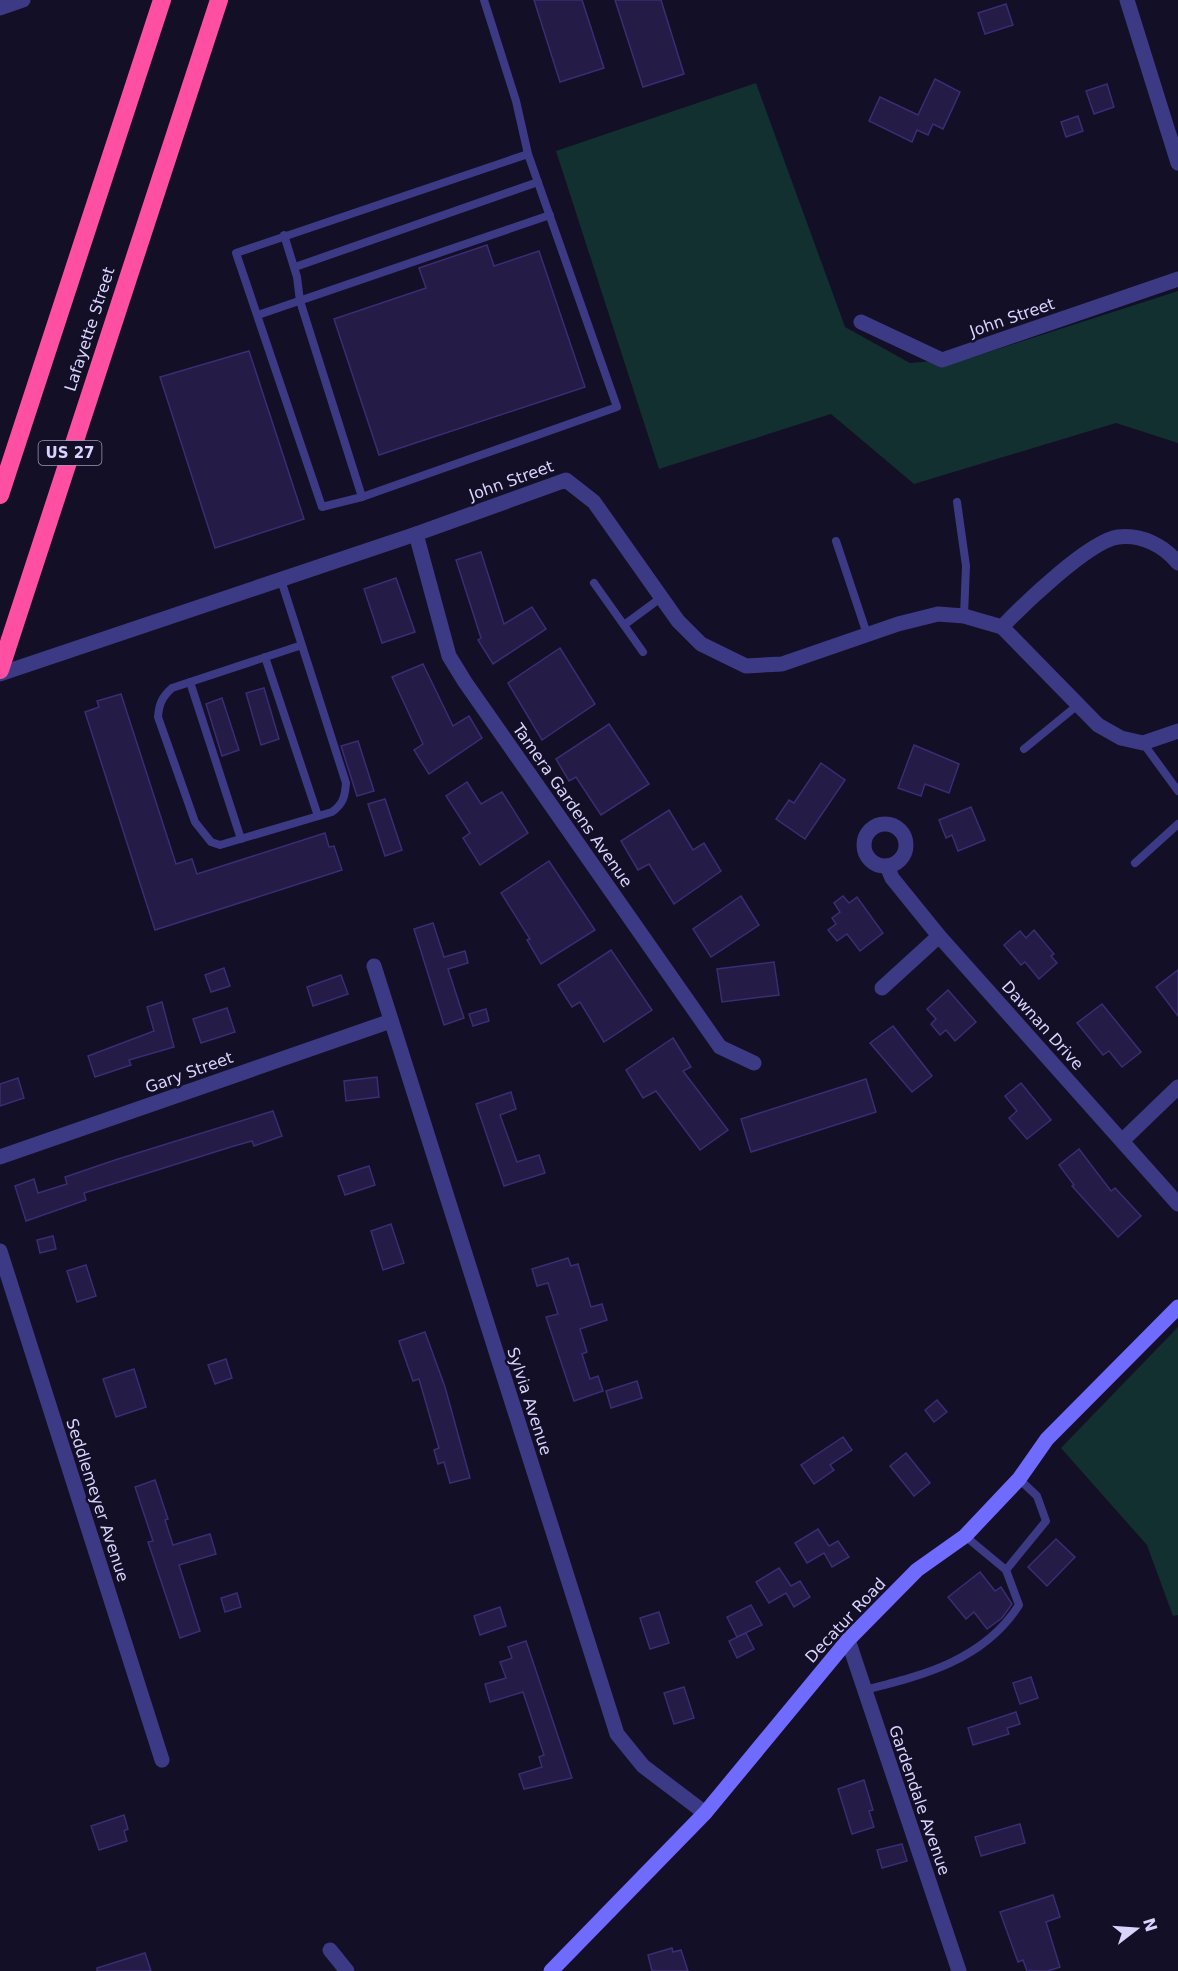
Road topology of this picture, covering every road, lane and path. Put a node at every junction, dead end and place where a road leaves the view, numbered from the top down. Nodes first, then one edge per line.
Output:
1 (23, 0) edge
2 (162, 0) edge
3 (219, 0) edge
4 (483, 0) edge
5 (1127, 0) edge
6 (3, 5) edge
7 (528, 154) junction
8 (1178, 162) edge
9 (538, 182) junction
10 (550, 215) junction
11 (284, 235) junction
12 (295, 267) junction
13 (1178, 279) edge
14 (300, 301) junction
15 (258, 315) junction
16 (861, 322) dead end
17 (0, 495) edge
18 (362, 498) junction
19 (957, 502) dead end
20 (416, 534) junction
21 (836, 541) dead end
22 (1178, 563) edge
23 (281, 580) junction
24 (594, 583) dead end
25 (662, 597) junction
26 (964, 616) junction
27 (624, 625) junction
28 (1002, 627) junction
29 (867, 634) junction
30 (302, 645) junction
31 (643, 651) dead end
32 (265, 657) junction
33 (0, 672) edge
34 (190, 682) junction
35 (1079, 704) junction
36 (1178, 730) edge
37 (1143, 743) junction
38 (1024, 749) dead end
39 (1178, 791) edge
40 (318, 816) junction
41 (1178, 824) edge
42 (241, 839) junction
43 (1135, 863) dead end
44 (887, 866) dead end
45 (939, 936) junction
46 (374, 966) dead end
47 (882, 988) dead end
48 (391, 1021) junction
49 (754, 1063) dead end
50 (1178, 1087) edge
51 (1123, 1140) junction
52 (0, 1157) edge
53 (1178, 1204) edge
54 (0, 1251) edge
55 (1178, 1307) edge
56 (1019, 1479) junction
57 (965, 1536) junction
58 (1006, 1570) junction
59 (848, 1640) junction
60 (865, 1690) junction
61 (162, 1760) dead end
62 (705, 1813) junction
63 (330, 1950) dead end
64 (347, 1971) edge
65 (551, 1971) edge
66 (959, 1971) edge

1 - 6 street
2 - 17 highway, Lafayette Street / US 27
3 - 33 highway, Lafayette Street / US 27
4 - 7 lane
5 - 8 street
7 - 9 lane
7 - 11 lane
9 - 10 lane
9 - 12 lane
10 - 14 lane
10 - 18 lane
11 - 12 lane
11 - 15 lane
12 - 14 lane
13 - 16 street, John Street
14 - 15 lane
14 - 18 lane
15 - 18 lane
19 - 26 lane
20 - 23 street, John Street
20 - 25 street, John Street
20 - 49 street, Tamera Gardens Avenue
21 - 29 lane
22 - 28 street
23 - 30 lane
23 - 33 street, John Street
24 - 27 lane
25 - 27 lane
25 - 29 street, John Street
26 - 28 street, John Street
26 - 29 street, John Street
27 - 31 lane
28 - 35 street, John Street
30 - 32 lane
30 - 40 lane
32 - 34 lane
32 - 40 lane
34 - 42 lane
34 - 42 lane
35 - 37 street, John Street
35 - 38 lane
36 - 37 street
37 - 39 lane
40 - 42 lane
41 - 43 lane
44 - 45 street, Dawnan Drive
45 - 47 street
45 - 51 street, Dawnan Drive
46 - 48 street, Sylvia Avenue
48 - 52 street, Gary Street
48 - 62 street, Sylvia Avenue
50 - 51 street
51 - 53 street, Dawnan Drive
54 - 61 street, Seddlemeyer Avenue
55 - 56 street, Decatur Road
56 - 57 street, Decatur Road
56 - 58 lane
57 - 58 lane
57 - 59 street, Decatur Road
58 - 60 lane
59 - 60 street, Gardendale Avenue
59 - 62 street, Decatur Road
60 - 66 street, Gardendale Avenue
62 - 65 street, Decatur Road
63 - 64 street

